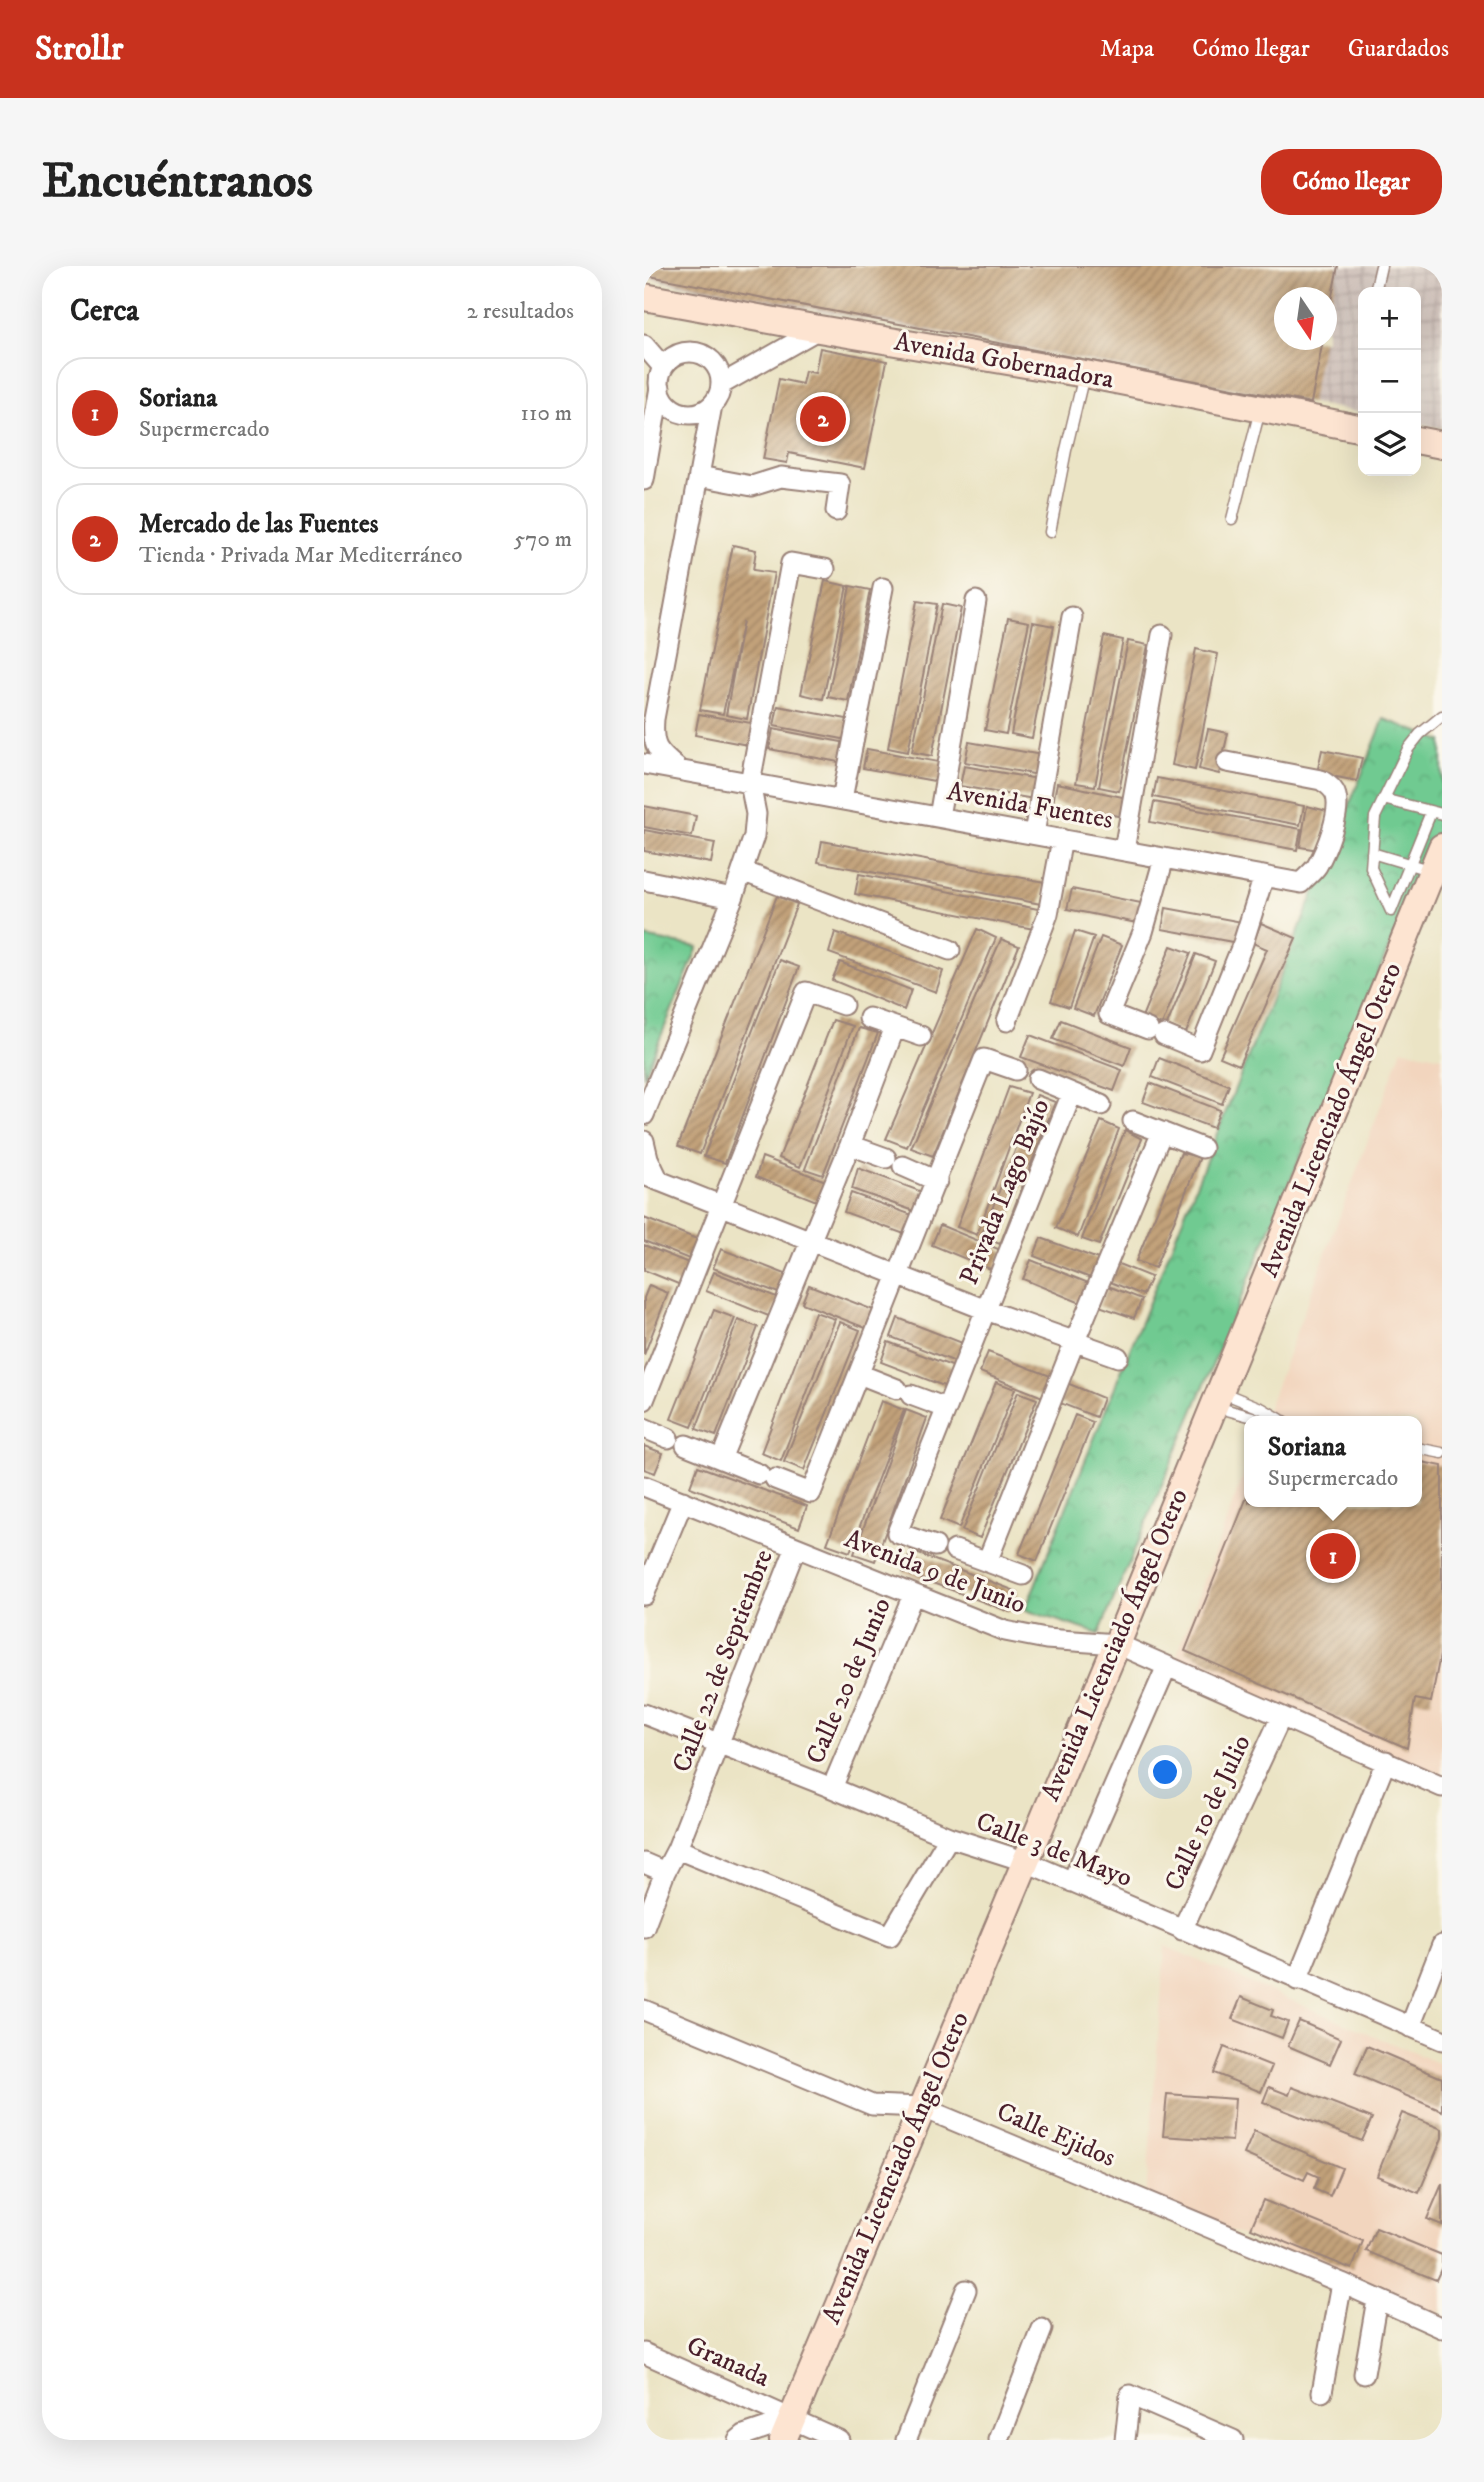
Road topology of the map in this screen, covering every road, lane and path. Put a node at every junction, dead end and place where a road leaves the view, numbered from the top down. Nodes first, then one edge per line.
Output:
1 (1381, 266) edge
2 (1376, 287) edge
3 (644, 297) edge
4 (818, 330) junction
5 (644, 345) edge
6 (663, 367) junction
7 (1084, 374) junction
8 (722, 384) junction
9 (660, 387) junction
10 (712, 405) junction
11 (1261, 409) junction
12 (1358, 428) edge
13 (1421, 441) edge
14 (1442, 445) edge
15 (699, 475) junction
16 (644, 480) edge
17 (835, 511) dead end
18 (1232, 519) dead end
19 (1050, 532) dead end
20 (825, 569) dead end
21 (883, 588) dead end
22 (976, 601) dead end
23 (1072, 617) dead end
24 (1162, 635) dead end
25 (651, 700) edge
26 (1442, 716) edge
27 (1227, 762) dead end
28 (644, 764) edge
29 (680, 771) junction
30 (750, 783) junction
31 (842, 799) junction
32 (1383, 799) junction
33 (1436, 813) edge
34 (939, 817) junction
35 (1034, 834) junction
36 (1062, 839) junction
37 (1124, 850) junction
38 (1373, 853) junction
39 (1164, 858) junction
40 (1428, 860) edge
41 (742, 871) junction
42 (1264, 876) junction
43 (644, 880) edge
44 (733, 898) junction
45 (950, 950) dead end
46 (843, 1005) dead end
47 (869, 1018) dead end
48 (1007, 1021) dead end
49 (895, 1027) junction
50 (921, 1036) dead end
51 (1016, 1070) dead end
52 (1038, 1079) dead end
53 (1072, 1093) junction
54 (1101, 1105) dead end
55 (644, 1115) edge
56 (1133, 1121) dead end
57 (1162, 1132) junction
58 (644, 1141) edge
59 (850, 1145) junction
60 (1202, 1148) dead end
61 (652, 1178) edge
62 (937, 1181) junction
63 (722, 1207) junction
64 (810, 1242) junction
65 (897, 1276) junction
66 (986, 1310) junction
67 (1074, 1343) junction
68 (1118, 1357) dead end
69 (859, 1374) junction
70 (1217, 1399) junction
71 (644, 1401) edge
72 (946, 1408) junction
73 (1254, 1416) edge
74 (1276, 1416) edge
75 (644, 1428) edge
76 (1422, 1449) edge
77 (1442, 1453) edge
78 (721, 1459) junction
79 (644, 1486) edge
80 (683, 1501) junction
81 (796, 1547) junction
82 (988, 1562) junction
83 (1023, 1575) dead end
84 (644, 1595) edge
85 (913, 1595) junction
86 (1117, 1644) junction
87 (1167, 1666) junction
88 (644, 1714) edge
89 (1281, 1717) junction
90 (719, 1745) junction
91 (1386, 1761) junction
92 (1442, 1787) edge
93 (832, 1788) junction
94 (948, 1837) junction
95 (677, 1849) junction
96 (1024, 1861) junction
97 (644, 1863) edge
98 (665, 1872) junction
99 (1072, 1882) junction
100 (644, 1927) edge
101 (1182, 1930) junction
102 (1442, 1945) edge
103 (1297, 1980) junction
104 (644, 2010) edge
105 (1410, 2027) junction
106 (1442, 2040) edge
107 (921, 2107) junction
108 (1342, 2283) junction
109 (966, 2290) dead end
110 (1377, 2299) junction
111 (1442, 2328) edge
112 (1042, 2329) dead end
113 (644, 2353) edge
114 (1364, 2374) dead end
115 (1322, 2392) dead end
116 (787, 2430) edge
117 (738, 2440) edge
118 (839, 2440) edge
119 (906, 2440) edge
120 (999, 2440) edge
121 (1125, 2440) edge
122 (1233, 2440) edge

1 - 2 lane
3 - 4 main road, Avenida Gobernadora
4 - 7 main road, Avenida Gobernadora
4 - 8 street
5 - 6 street
6 - 8 street
6 - 9 street
7 - 11 main road, Avenida Gobernadora
7 - 19 lane
8 - 10 street
9 - 10 street
9 - 16 street
10 - 15 street
11 - 12 main road, Avenida Gobernadora
11 - 18 lane
13 - 14 main road
15 - 17 street
15 - 25 street
20 - 30 street
21 - 31 street
22 - 34 street
23 - 35 street
24 - 37 street
25 - 29 street
26 - 32 lane
27 - 42 street, Avenida Fuentes
28 - 29 street, Avenida Fuentes
29 - 30 street, Avenida Fuentes
30 - 31 street, Avenida Fuentes
30 - 41 street
31 - 34 street, Avenida Fuentes
32 - 33 lane
32 - 38 lane
33 - 40 lane
34 - 35 street, Avenida Fuentes
35 - 36 street, Avenida Fuentes
36 - 37 street, Avenida Fuentes
36 - 48 street
37 - 39 street, Avenida Fuentes
38 - 40 lane
38 - 40 lane
39 - 42 street, Avenida Fuentes
39 - 42 street
40 - 70 main road, Avenida Licenciado Ángel Otero
41 - 44 street
41 - 45 street
43 - 44 street
44 - 55 street
46 - 63 street
47 - 49 street
49 - 50 street
49 - 59 street
51 - 62 street
52 - 53 street, Privada Lago Bajío
53 - 54 street, Privada Lago Bajío
53 - 66 street, Privada Lago Bajío
56 - 57 street
57 - 60 street
57 - 67 street
58 - 61 street
59 - 62 street
59 - 64 street
61 - 63 street
62 - 65 street
63 - 64 street
63 - 71 street
64 - 65 street
64 - 78 street
65 - 66 street
65 - 69 street
66 - 67 street
66 - 72 street, Privada Lago Bajío
67 - 68 street
67 - 82 street
69 - 72 street
69 - 78 street
70 - 73 lane
70 - 74 lane
70 - 86 main road, Avenida Licenciado Ángel Otero
72 - 82 street, Privada Lago Bajío
75 - 78 street
76 - 77 lane
79 - 80 street, Avenida 9 de Junio
80 - 81 street, Avenida 9 de Junio
80 - 84 street
81 - 85 street, Avenida 9 de Junio
81 - 90 street, Calle 22 de Septiembre
82 - 83 street
85 - 86 street, Avenida 9 de Junio
85 - 93 street, Calle 20 de Junio
86 - 87 street, Avenida 9 de Junio
86 - 96 main road, Avenida Licenciado Ángel Otero
87 - 89 street, Avenida 9 de Junio
87 - 99 street
88 - 90 street, Calle 3 de Mayo
89 - 91 street, Avenida 9 de Junio
89 - 101 street, Calle 10 de Julio
90 - 93 street, Calle 3 de Mayo
90 - 95 street, Calle 22 de Septiembre
91 - 92 street, Avenida 9 de Junio
91 - 103 street
93 - 94 street, Calle 3 de Mayo
94 - 95 street
94 - 96 street, Calle 3 de Mayo
95 - 98 street, Calle 22 de Septiembre
96 - 99 street, Calle 3 de Mayo
96 - 107 main road, Avenida Licenciado Ángel Otero
97 - 98 street
98 - 100 street, Calle 22 de Septiembre
99 - 101 street, Calle 3 de Mayo
101 - 103 street, Calle 3 de Mayo
102 - 105 street
103 - 105 street, Calle 3 de Mayo
104 - 107 street, Calle Ejidos
105 - 106 street, Calle 3 de Mayo
107 - 108 street, Calle Ejidos
107 - 116 main road, Avenida Licenciado Ángel Otero
108 - 110 street, Calle Ejidos
108 - 115 street
109 - 119 street
110 - 111 street, Calle Ejidos
110 - 114 street
112 - 120 street
113 - 116 street, Granada
116 - 117 street
116 - 118 street, Granada
121 - 122 street

